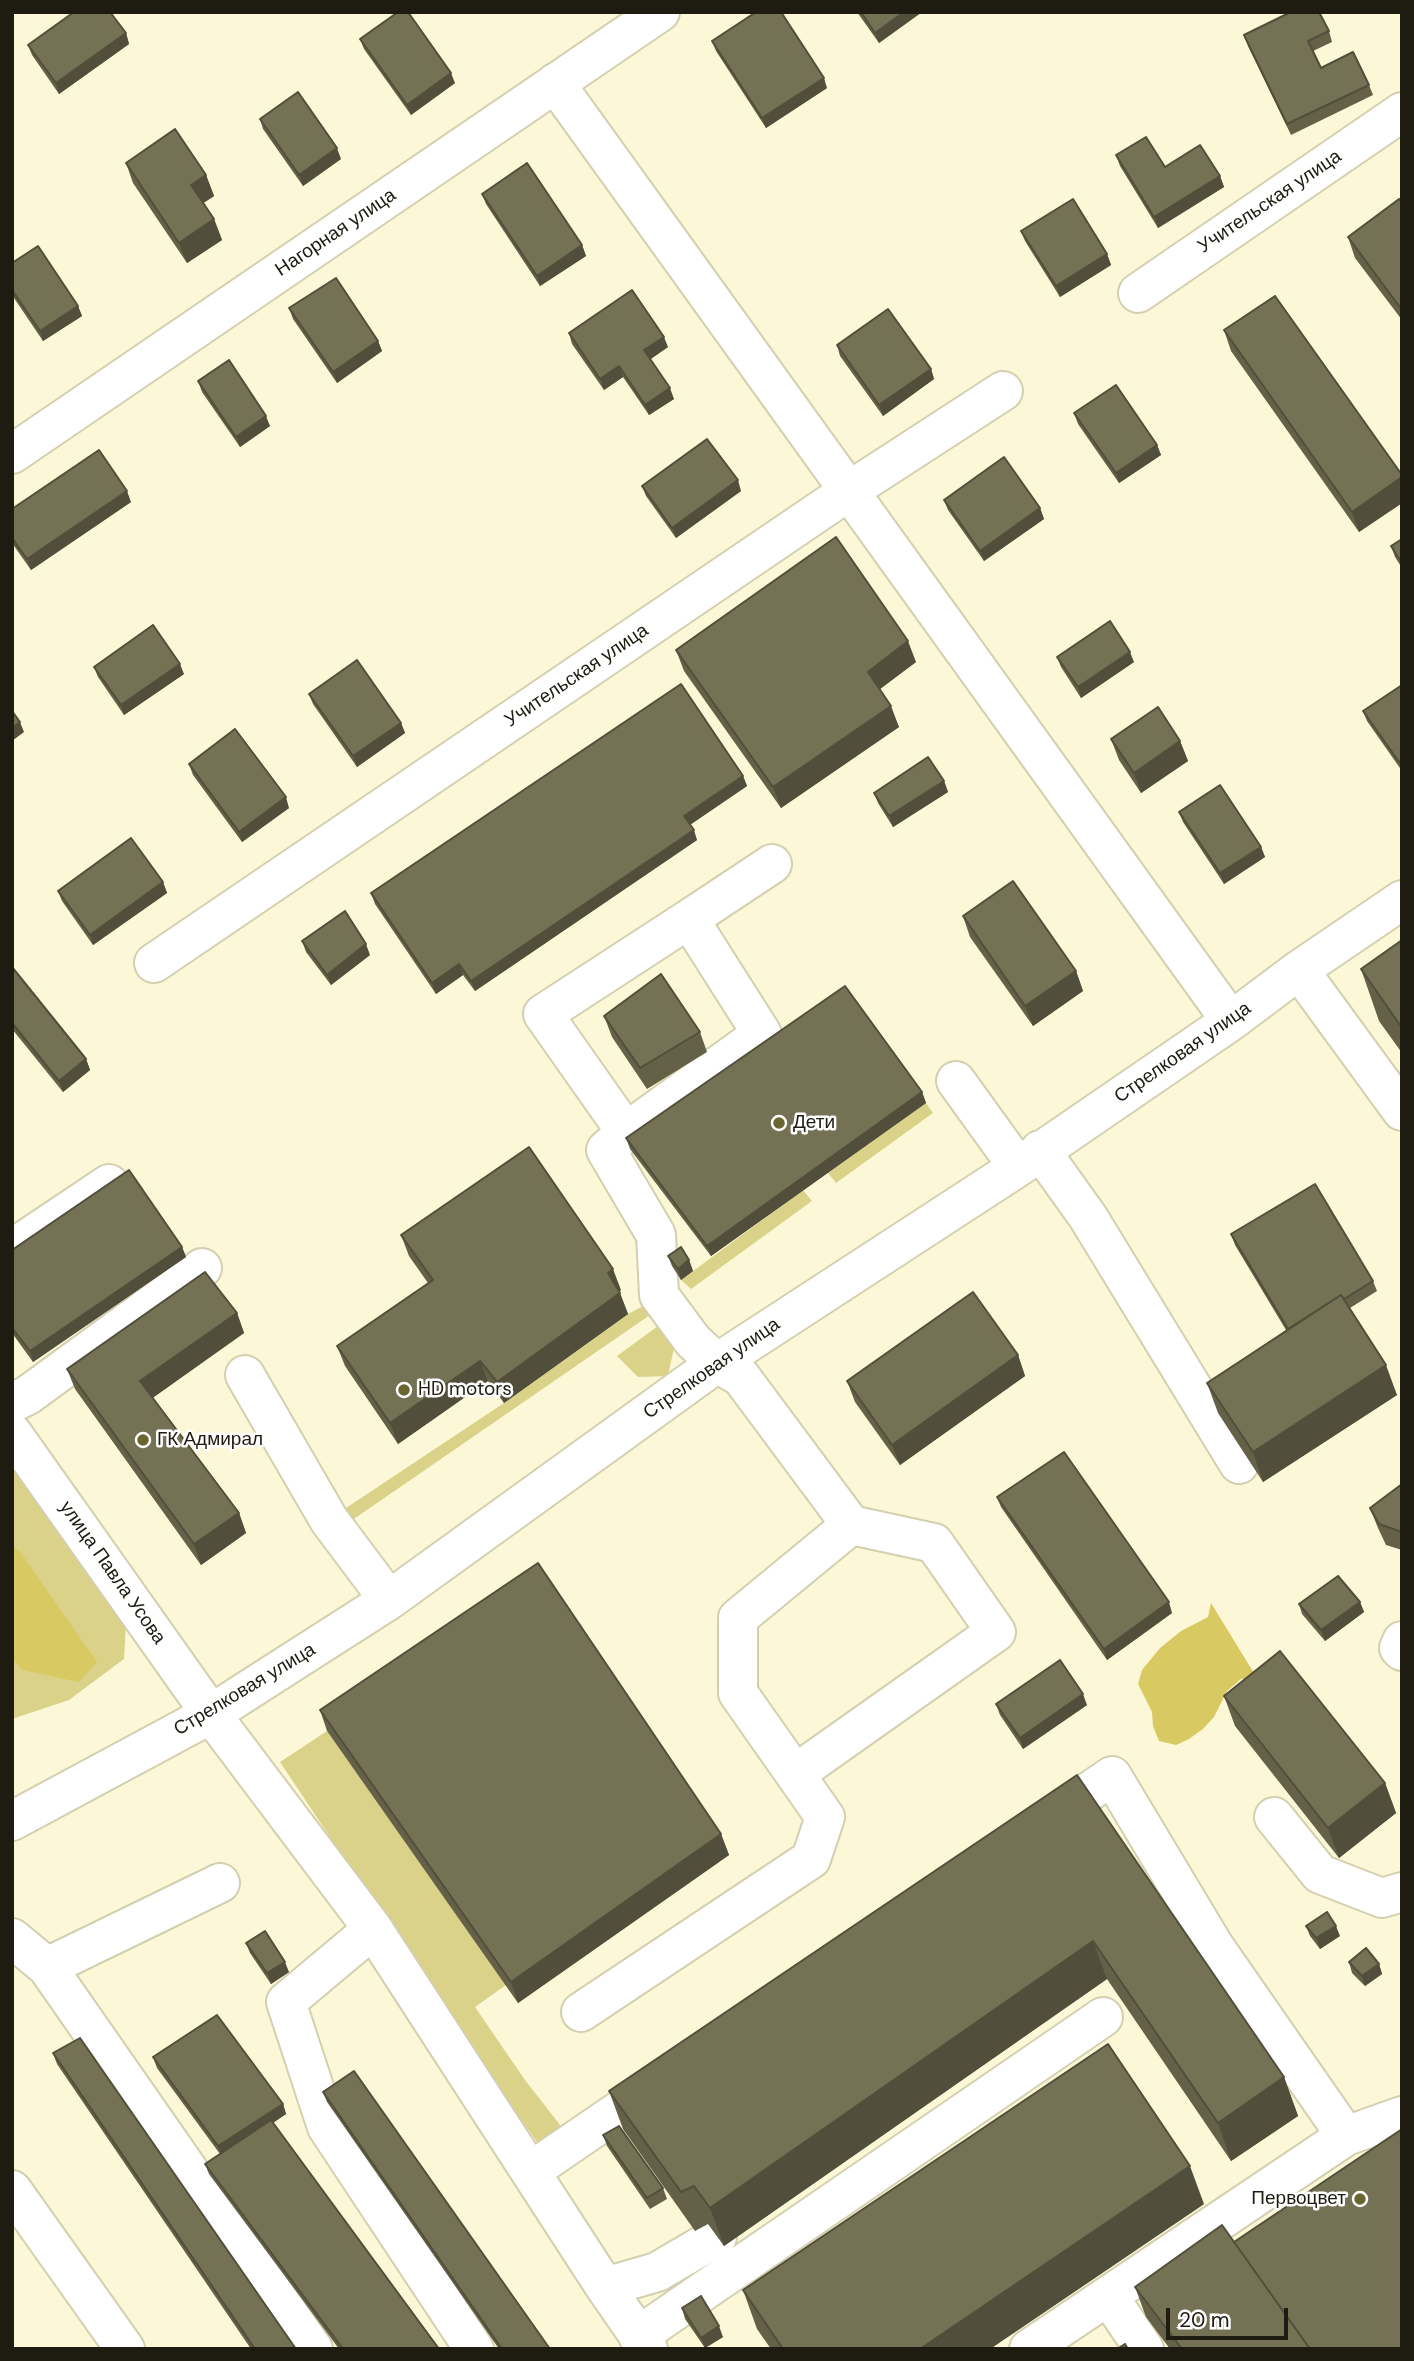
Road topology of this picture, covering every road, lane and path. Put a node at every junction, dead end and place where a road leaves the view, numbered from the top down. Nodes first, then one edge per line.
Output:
1 (660, 12) edge
2 (555, 83) junction
3 (1402, 112) edge
4 (1138, 293) dead end
5 (1003, 391) dead end
6 (12, 454) edge
7 (849, 491) junction
8 (772, 864) dead end
9 (1402, 900) edge
10 (689, 919) junction
11 (154, 963) dead end
12 (1300, 970) junction
13 (1231, 1021) junction
14 (956, 1080) dead end
15 (1402, 1111) edge
16 (626, 1132) junction
17 (1029, 1159) junction
18 (123, 1175) edge
19 (12, 1249) edge
20 (202, 1268) dead end
21 (717, 1363) junction
22 (245, 1376) dead end
23 (12, 1403) edge
24 (12, 1433) edge
25 (1239, 1464) edge
26 (851, 1525) junction
27 (388, 1600) junction
28 (1402, 1641) edge
29 (1402, 1651) edge
30 (211, 1713) junction
31 (795, 1774) junction
32 (1274, 1817) dead end
33 (12, 1821) edge
34 (1021, 1838) edge
35 (220, 1883) dead end
36 (1402, 1892) edge
37 (373, 1929) junction
38 (12, 1938) edge
39 (47, 1967) junction
40 (581, 2012) dead end
41 (1103, 2017) dead end
42 (688, 2064) edge
43 (1402, 2116) edge
44 (1346, 2136) junction
45 (531, 2171) junction
46 (12, 2190) edge
47 (717, 2237) edge
48 (657, 2272) junction
49 (729, 2273) junction
50 (605, 2287) junction
51 (1109, 2297) junction
52 (643, 2342) edge
53 (125, 2349) edge
54 (313, 2349) edge
55 (474, 2349) edge
56 (1029, 2349) edge
57 (1144, 2349) edge

1 - 2 street, Нагорная улица
2 - 6 street, Нагорная улица
2 - 7 street
3 - 4 street, Учительская улица
5 - 7 street, Учительская улица
7 - 11 street, Учительская улица
7 - 13 street
8 - 10 street
9 - 12 street, Стрелковая улица
10 - 16 street
10 - 16 street
12 - 13 street, Стрелковая улица
12 - 15 street
13 - 17 street, Стрелковая улица
14 - 17 street
16 - 21 street
17 - 21 street, Стрелковая улица
17 - 25 street
18 - 19 street
20 - 23 street
21 - 26 street
21 - 27 street, Стрелковая улица
22 - 27 street
24 - 30 street, улица Павла Усова
26 - 31 street
26 - 31 street
27 - 30 street, Стрелковая улица
28 - 29 street
30 - 33 street, Стрелковая улица
30 - 37 street, улица Павла Усова
31 - 40 street
32 - 36 street
34 - 44 street
35 - 39 street
37 - 45 street, улица Павла Усова
37 - 55 street
38 - 39 street
39 - 54 street
41 - 49 street
42 - 45 street
43 - 44 street
44 - 51 street
45 - 50 street, улица Павла Усова
46 - 53 street
47 - 48 street
48 - 49 street
48 - 50 street
49 - 52 street
50 - 52 street, улица Павла Усова
51 - 56 street
51 - 57 street

